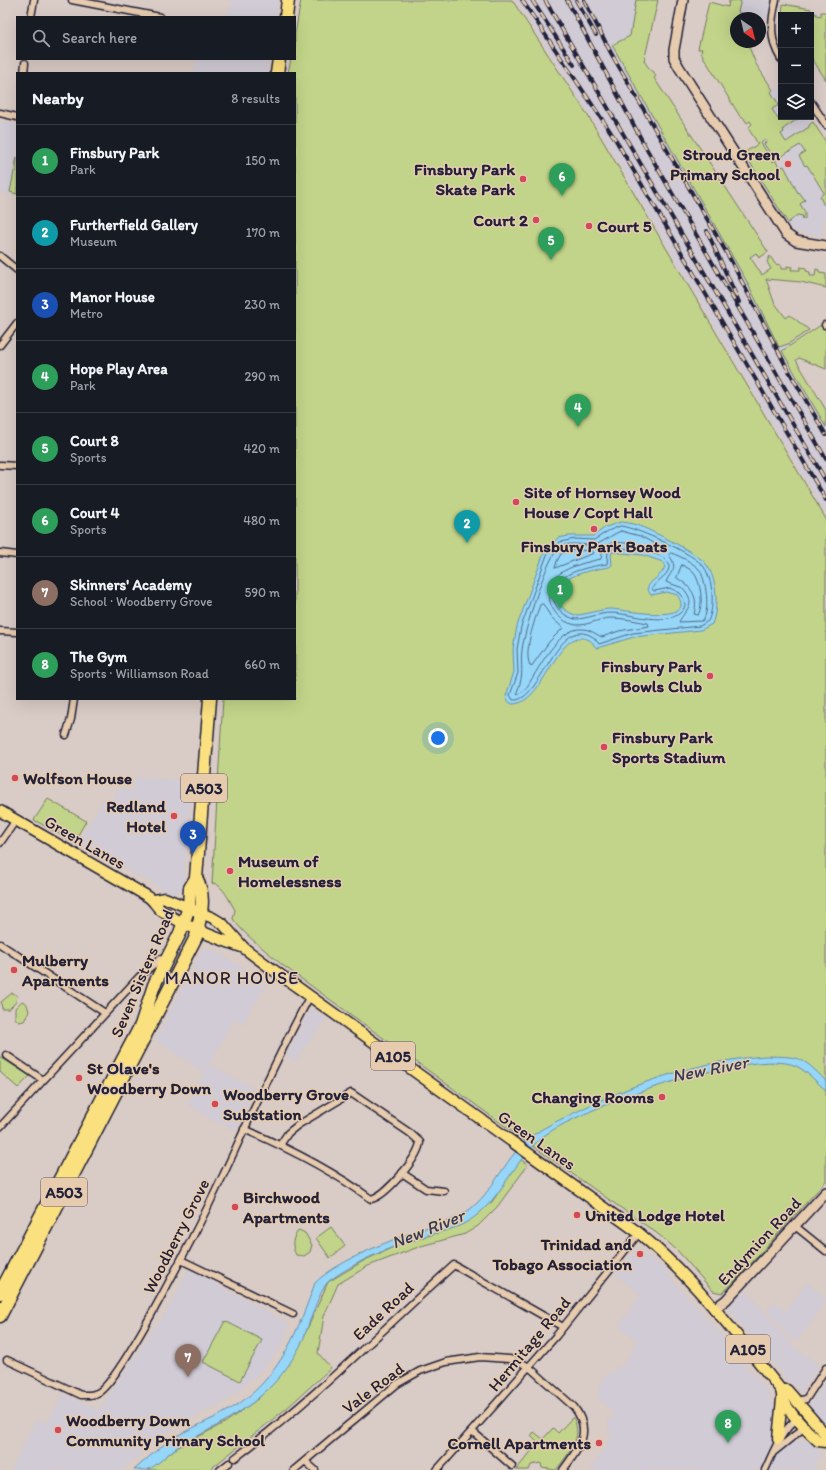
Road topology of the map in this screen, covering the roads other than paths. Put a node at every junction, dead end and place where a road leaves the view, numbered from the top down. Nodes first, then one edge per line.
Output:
1 (34, 0) edge
2 (72, 0) edge
3 (288, 0) edge
4 (683, 0) edge
5 (776, 0) edge
6 (31, 16) edge
7 (155, 16) edge
8 (286, 16) edge
9 (778, 54) edge
10 (279, 60) edge
11 (25, 63) dead end
12 (24, 72) edge
13 (277, 72) edge
14 (814, 107) edge
15 (0, 113) edge
16 (16, 117) edge
17 (826, 125) edge
18 (826, 246) edge
19 (0, 256) edge
20 (16, 269) edge
21 (16, 324) edge
22 (0, 345) edge
23 (0, 465) edge
24 (16, 466) edge
25 (0, 553) edge
26 (16, 555) edge
27 (0, 631) edge
28 (16, 632) edge
29 (74, 700) edge
30 (210, 700) edge
31 (66, 735) dead end
32 (0, 811) edge
33 (16, 820) junction
34 (0, 843) edge
35 (196, 878) junction
36 (154, 900) junction
37 (189, 907) junction
38 (201, 913) junction
39 (183, 923) junction
40 (198, 929) junction
41 (1, 946) edge
42 (244, 948) junction
43 (166, 962) junction
44 (310, 996) junction
45 (106, 1013) junction
46 (6, 1055) dead end
47 (44, 1080) junction
48 (0, 1127) edge
49 (244, 1128) junction
50 (280, 1145) junction
51 (402, 1173) junction
52 (444, 1191) dead end
53 (826, 1192) edge
54 (795, 1226) junction
55 (640, 1233) junction
56 (826, 1251) edge
57 (181, 1260) junction
58 (0, 1292) edge
59 (714, 1309) junction
60 (293, 1314) dead end
61 (0, 1316) edge
62 (563, 1327) junction
63 (7, 1360) dead end
64 (529, 1367) junction
65 (826, 1368) edge
66 (781, 1394) junction
67 (796, 1401) junction
68 (805, 1420) junction
69 (472, 1431) junction
70 (778, 1439) junction
71 (826, 1442) edge
72 (774, 1452) junction
73 (235, 1458) dead end
74 (305, 1461) junction
75 (229, 1463) dead end
76 (512, 1466) dead end
77 (220, 1470) edge
78 (294, 1470) edge
79 (315, 1470) edge
80 (437, 1470) edge
81 (563, 1470) edge
82 (765, 1470) edge

1 - 6 street
2 - 7 street
3 - 8 highway
4 - 18 main road
5 - 9 street
10 - 13 highway
11 - 12 street
14 - 17 street
15 - 16 street
19 - 20 street
21 - 22 street
23 - 24 street
25 - 26 street
27 - 28 street
29 - 31 street
30 - 35 highway, Seven Sisters Road / A503
32 - 33 main road, Green Lanes / A105
33 - 34 street
33 - 36 main road, Green Lanes / A105
35 - 37 highway, Seven Sisters Road / A503
35 - 38 highway, Seven Sisters Road / A503
36 - 37 main road, Green Lanes / A105
36 - 39 main road, Green Lanes / A105
37 - 38 main road, Green Lanes / A105
37 - 39 highway, Seven Sisters Road / A503
38 - 40 highway, Seven Sisters Road / A503
38 - 42 main road, Green Lanes / A105
39 - 40 main road, Green Lanes / A105
39 - 43 highway, Seven Sisters Road / A503
40 - 42 main road, Green Lanes / A105
40 - 61 highway, Seven Sisters Road / A503
41 - 45 street
42 - 44 main road, Green Lanes / A105
43 - 45 street
43 - 58 highway, Seven Sisters Road / A503
44 - 49 street, Woodberry Grove
44 - 55 main road, Green Lanes / A105
45 - 47 street
46 - 47 street
47 - 48 street
49 - 50 street
49 - 57 street, Woodberry Grove
50 - 51 street
50 - 51 street
51 - 52 street
53 - 54 main road, Endymion Road
54 - 56 street
54 - 59 main road, Endymion Road
55 - 59 main road, Green Lanes / A105
55 - 62 street, Hermitage Road
57 - 60 street
57 - 63 street, Woodberry Grove
59 - 66 main road, Green Lanes / A105
62 - 64 street, Hermitage Road
62 - 73 street, Eade Road
64 - 69 street, Hermitage Road
64 - 74 street, Vale Road
64 - 81 street, Vale Road
65 - 67 street
66 - 67 main road, Green Lanes / A105
66 - 68 main road, Green Lanes / A105
66 - 70 main road
67 - 68 main road, Green Lanes / A105
68 - 70 street
68 - 71 main road, Green Lanes / A105
68 - 72 street
69 - 76 street
69 - 80 street, Hermitage Road
70 - 72 street
72 - 82 street
74 - 78 street, Vale Road
74 - 79 street
75 - 77 street

